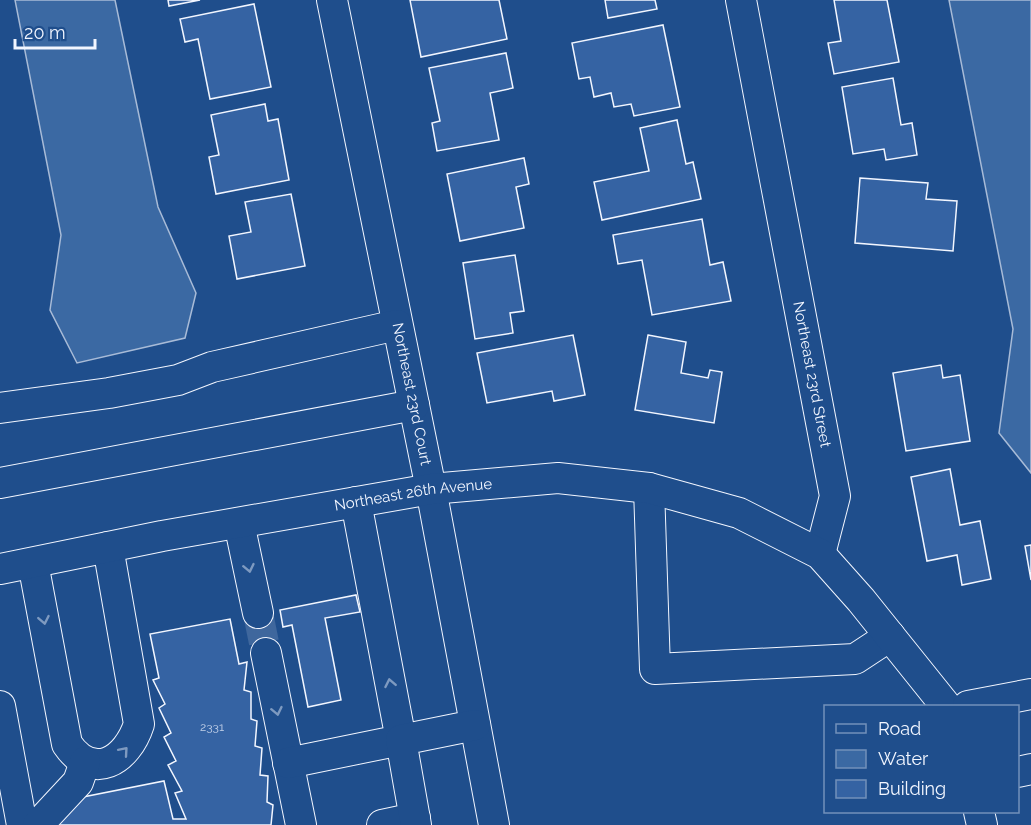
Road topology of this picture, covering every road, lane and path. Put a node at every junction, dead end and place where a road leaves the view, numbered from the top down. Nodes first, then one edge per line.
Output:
1 (332, 0) edge
2 (741, 0) edge
3 (398, 325) junction
4 (414, 405) junction
5 (0, 408) edge
6 (0, 483) edge
7 (649, 488) junction
8 (431, 489) junction
9 (356, 502) junction
10 (239, 523) junction
11 (108, 547) junction
12 (820, 554) junction
13 (33, 563) junction
14 (0, 569) edge
15 (258, 614) tunnel mouth
16 (890, 636) junction
17 (266, 653) tunnel mouth
18 (1031, 694) edge
19 (945, 705) edge
20 (973, 705) edge
21 (0, 706) edge
22 (475, 725) junction
23 (400, 740) junction
24 (85, 762) junction
25 (288, 764) junction
26 (416, 822) edge
27 (22, 825) edge
28 (38, 825) edge
29 (301, 825) edge
30 (382, 825) edge
31 (494, 825) edge

1 - 3 street, Northeast 23rd Court
2 - 12 street, Northeast 23rd Street
3 - 4 street, Northeast 23rd Court
3 - 5 street
4 - 6 street
4 - 8 street, Northeast 23rd Court
7 - 8 street, Northeast 26th Avenue
7 - 12 street, Northeast 26th Avenue
7 - 16 street
8 - 9 street, Northeast 26th Avenue
8 - 22 street, Northeast 23rd Court
9 - 10 street, Northeast 26th Avenue
23 -> 9 street
10 - 11 street, Northeast 26th Avenue
10 -> 15 street
11 - 13 street, Northeast 26th Avenue
24 -> 11 street
12 - 16 street
13 - 14 street, Northeast 26th Avenue
13 -> 24 street
16 - 19 street
17 -> 25 street
18 - 20 street
21 - 27 street
22 - 23 street
22 - 31 street, Northeast 23rd Court
23 - 25 street
23 - 26 street
24 - 28 street
25 - 29 street
26 - 30 street

